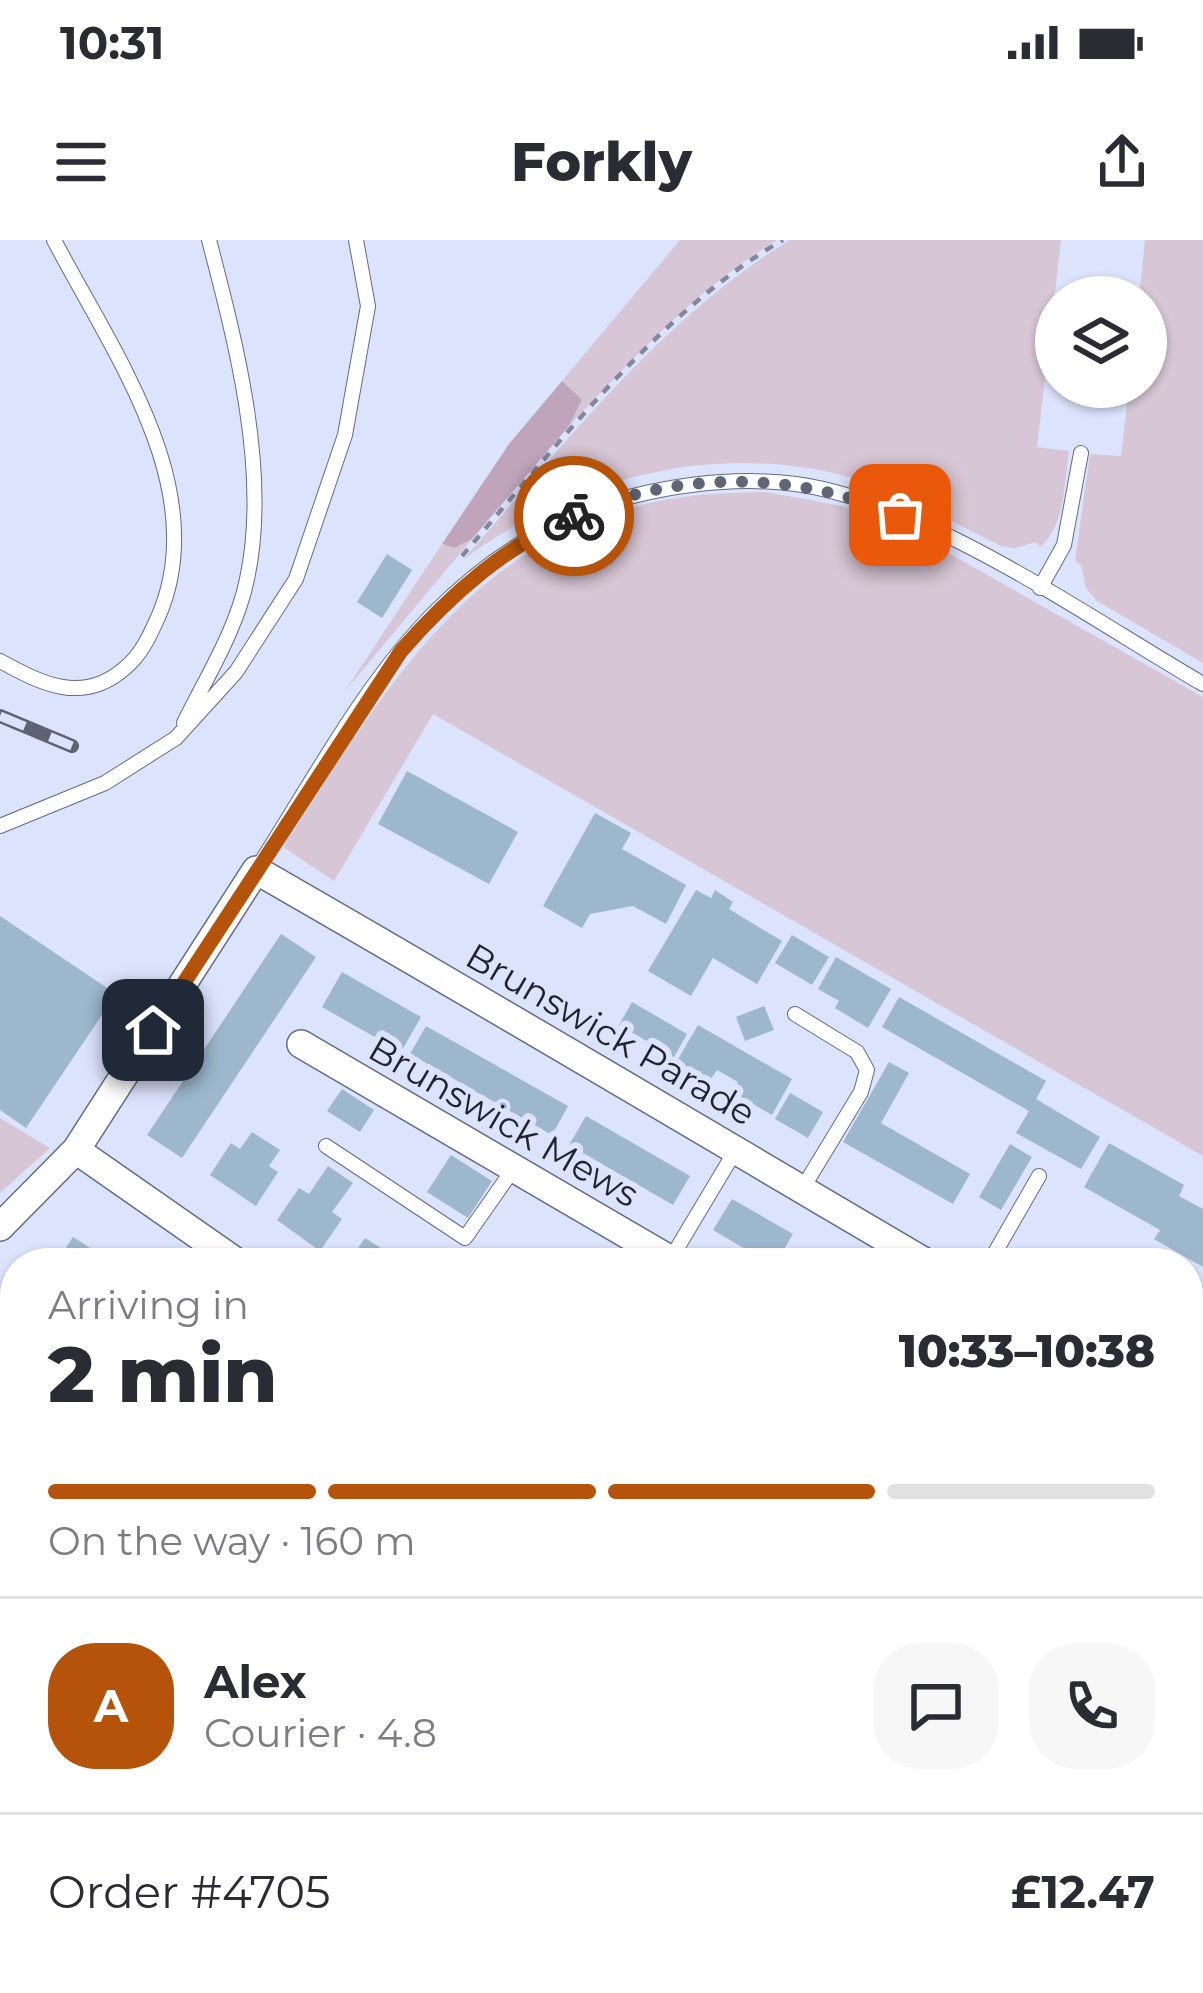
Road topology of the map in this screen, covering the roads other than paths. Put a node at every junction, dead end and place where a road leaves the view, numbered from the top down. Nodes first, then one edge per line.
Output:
1 (54, 240) edge
2 (209, 240) edge
3 (357, 240) edge
4 (1081, 453) dead end
5 (1040, 588) junction
6 (0, 661) edge
7 (1203, 684) edge
8 (176, 739) junction
9 (0, 826) edge
10 (256, 870) junction
11 (795, 1014) dead end
12 (301, 1044) dead end
13 (326, 1146) dead end
14 (737, 1148) junction
15 (76, 1150) junction
16 (514, 1168) junction
17 (1039, 1176) dead end
18 (801, 1191) junction
19 (0, 1227) edge
20 (216, 1248) edge
21 (649, 1248) edge
22 (681, 1248) edge
23 (898, 1248) edge
24 (998, 1248) edge

1 - 6 lane
2 - 8 lane
3 - 8 lane
4 - 5 lane
5 - 7 lane
5 - 10 lane
8 - 9 lane
10 - 14 street, Brunswick Parade
10 - 15 street
11 - 18 lane
12 - 16 street, Brunswick Mews
13 - 16 lane
14 - 18 street, Brunswick Parade
14 - 22 lane, Brunswick Mews
15 - 19 street
15 - 20 street
16 - 21 street, Brunswick Mews
17 - 24 lane
18 - 23 street, Brunswick Parade

